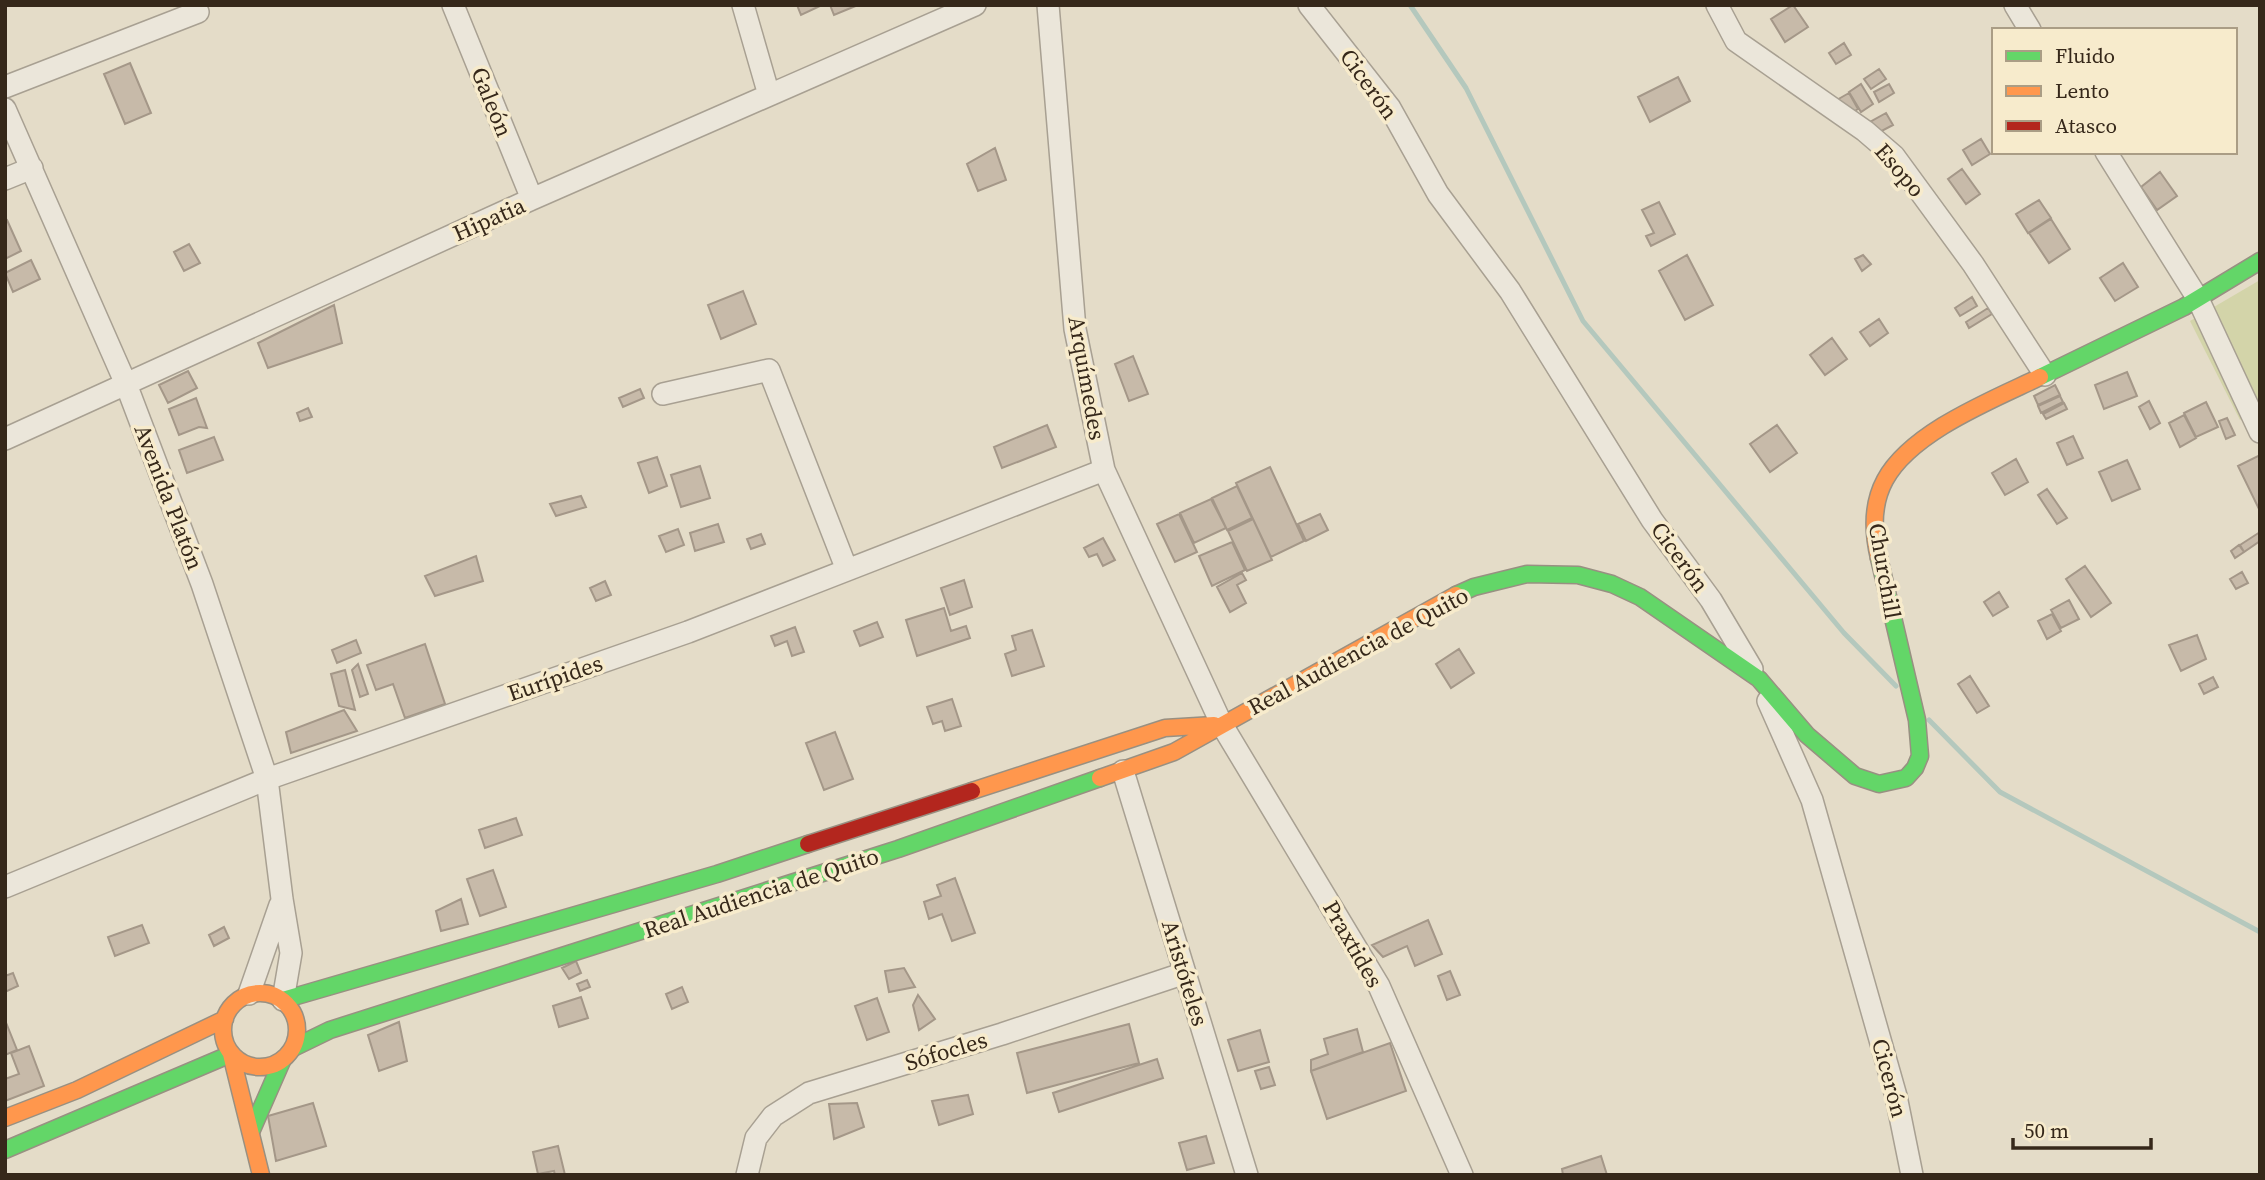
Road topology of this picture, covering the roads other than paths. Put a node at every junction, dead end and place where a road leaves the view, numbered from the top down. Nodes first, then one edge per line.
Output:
1 (453, 5) edge
2 (743, 5) edge
3 (975, 5) edge
4 (1048, 5) edge
5 (1309, 5) edge
6 (1717, 5) edge
7 (2015, 5) edge
8 (198, 12) dead end
9 (2029, 28) edge
10 (5, 86) edge
11 (769, 95) junction
12 (5, 109) edge
13 (2107, 154) edge
14 (32, 168) junction
15 (5, 179) edge
16 (532, 199) junction
17 (2260, 261) edge
18 (2198, 299) junction
19 (2045, 375) junction
20 (126, 384) junction
21 (663, 394) dead end
22 (2260, 432) edge
23 (5, 439) edge
24 (1104, 470) junction
25 (846, 570) junction
26 (1759, 679) junction
27 (1222, 724) junction
28 (1123, 771) junction
29 (267, 779) junction
30 (5, 887) edge
31 (282, 899) junction
32 (1185, 973) junction
33 (249, 994) junction
34 (283, 1000) junction
35 (225, 1019) junction
36 (295, 1047) junction
37 (231, 1054) junction
38 (282, 1061) junction
39 (5, 1118) edge
40 (251, 1132) junction
41 (5, 1150) edge
42 (261, 1175) edge
43 (747, 1175) edge
44 (1247, 1175) edge
45 (1462, 1175) edge
46 (1912, 1175) edge

1 - 16 street, Galeón
2 - 11 street
3 - 11 street, Hipatia
4 - 24 street, Arquímedes
5 - 26 street, Cicerón
6 - 19 street, Esopo
7 - 9 street
8 - 10 street
11 - 16 street, Hipatia
12 - 14 street, Avenida Platón
13 - 18 street
14 - 15 street
14 - 20 street, Avenida Platón
16 - 20 street, Hipatia
17 - 18 main road, Churchill
18 - 19 main road, Churchill
18 - 22 street
19 - 26 main road, Churchill
20 - 23 street, Hipatia
20 - 29 street, Avenida Platón
21 - 25 street
24 - 25 street, Eurípides
24 - 27 street, Arquímedes
25 - 29 street, Eurípides
26 - 27 main road, Real Audiencia de Quito
26 - 46 street, Cicerón
27 - 28 main road, Real Audiencia de Quito
27 - 34 main road, Real Audiencia de Quito
27 - 45 street, Praxtides
28 - 32 street, Aristóteles
28 - 36 main road, Real Audiencia de Quito
29 - 30 street, Eurípides
29 - 31 street, Avenida Platón
31 - 33 street, Avenida Platón
31 - 34 street, Avenida Platón
32 - 43 street, Sófocles
32 - 44 street, Aristóteles
33 - 34 main road
33 - 35 main road
34 - 36 main road
35 - 37 main road
35 - 39 main road
36 - 38 main road
37 - 38 main road
37 - 40 main road
37 - 41 main road
38 - 40 main road
40 - 42 main road

